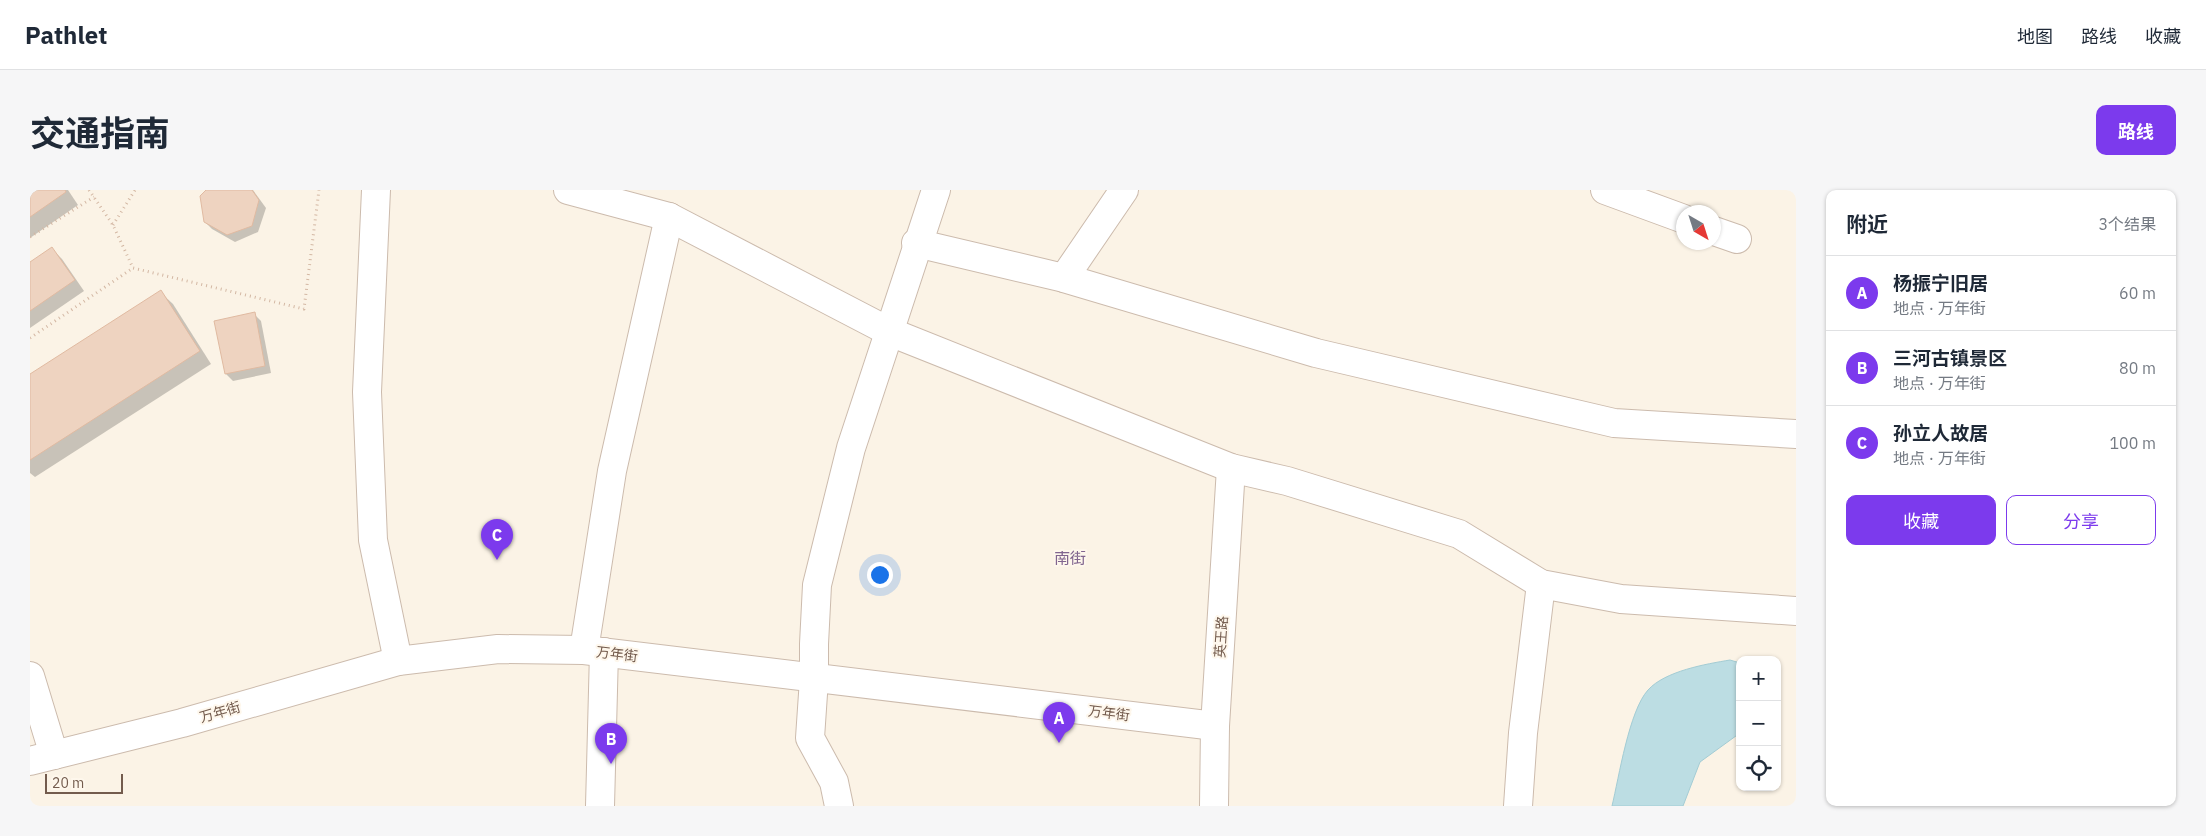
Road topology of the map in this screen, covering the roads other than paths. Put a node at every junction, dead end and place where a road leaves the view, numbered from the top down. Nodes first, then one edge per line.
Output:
1 (376, 190) edge
2 (568, 190) edge
3 (936, 190) edge
4 (1124, 190) edge
5 (1605, 190) edge
6 (1676, 216) edge
7 (669, 217) junction
8 (916, 243) junction
9 (1064, 278) junction
10 (890, 332) junction
11 (1796, 434) edge
12 (1231, 468) junction
13 (1541, 584) junction
14 (1796, 611) edge
15 (594, 651) junction
16 (398, 661) junction
17 (30, 676) edge
18 (814, 679) junction
19 (1215, 726) junction
20 (42, 758) edge
21 (600, 806) edge
22 (838, 806) edge
23 (1214, 806) edge
24 (1518, 806) edge

1 - 16 street
2 - 7 street
3 - 8 street
4 - 9 street
5 - 6 street
7 - 10 street
7 - 15 street
8 - 9 street
8 - 10 street
9 - 11 street
10 - 12 street
10 - 18 street
12 - 13 street
12 - 19 street, 英王路
13 - 14 street
13 - 24 street
15 - 16 street, 万年街
15 - 18 street, 万年街
15 - 21 street
16 - 20 street, 万年街
17 - 20 street
18 - 19 street, 万年街
18 - 22 street
19 - 23 street, 英王路

